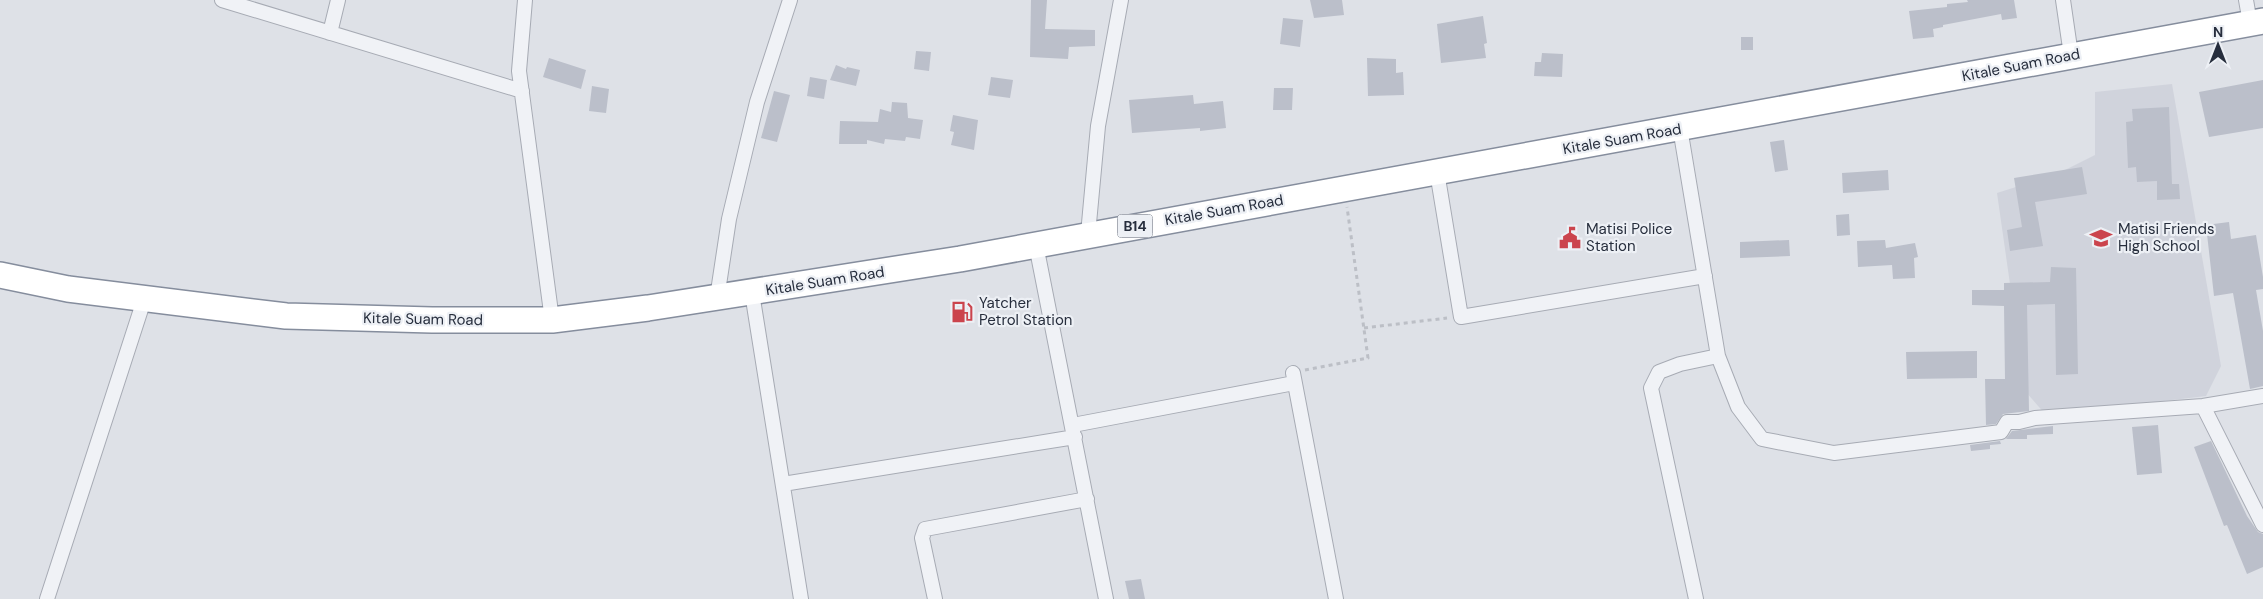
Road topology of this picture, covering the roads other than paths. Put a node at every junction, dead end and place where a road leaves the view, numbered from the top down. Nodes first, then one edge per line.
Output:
1 (222, 0) edge
2 (338, 0) edge
3 (525, 0) edge
4 (790, 0) edge
5 (1121, 0) edge
6 (2063, 0) edge
7 (2253, 15) edge
8 (330, 33) junction
9 (2071, 55) junction
10 (522, 91) junction
11 (1680, 128) junction
12 (1437, 172) junction
13 (1088, 234) junction
14 (1036, 245) junction
15 (0, 274) edge
16 (1705, 276) junction
17 (752, 293) junction
18 (717, 298) junction
19 (144, 300) junction
20 (552, 320) junction
21 (1718, 356) junction
22 (2263, 396) edge
23 (2203, 406) junction
24 (1074, 431) junction
25 (783, 484) junction
26 (1087, 499) junction
27 (2263, 525) edge
28 (47, 599) edge
29 (801, 599) edge
30 (935, 599) edge
31 (1106, 599) edge
32 (1336, 599) edge
33 (1696, 599) edge

1 - 8 street
2 - 8 street
3 - 10 street
4 - 18 street
5 - 13 street
6 - 9 street
7 - 9 highway, Kitale Suam Road / B14
8 - 10 street
9 - 11 highway, Kitale Suam Road / B14
10 - 20 street
11 - 12 highway, Kitale Suam Road / B14
11 - 16 street
12 - 13 highway, Kitale Suam Road / B14
12 - 16 street
13 - 14 highway, Kitale Suam Road / B14
14 - 17 highway, Kitale Suam Road / B14
14 - 24 street
15 - 19 highway, Kitale Suam Road / B14
16 - 21 street
17 - 18 highway, Kitale Suam Road / B14
17 - 25 street
18 - 20 highway, Kitale Suam Road / B14
19 - 20 highway, Kitale Suam Road / B14
19 - 28 street
21 - 23 street
21 - 33 street
22 - 23 street
23 - 27 street
24 - 25 street
24 - 26 street
24 - 32 street
25 - 29 street
26 - 30 street
26 - 31 street

